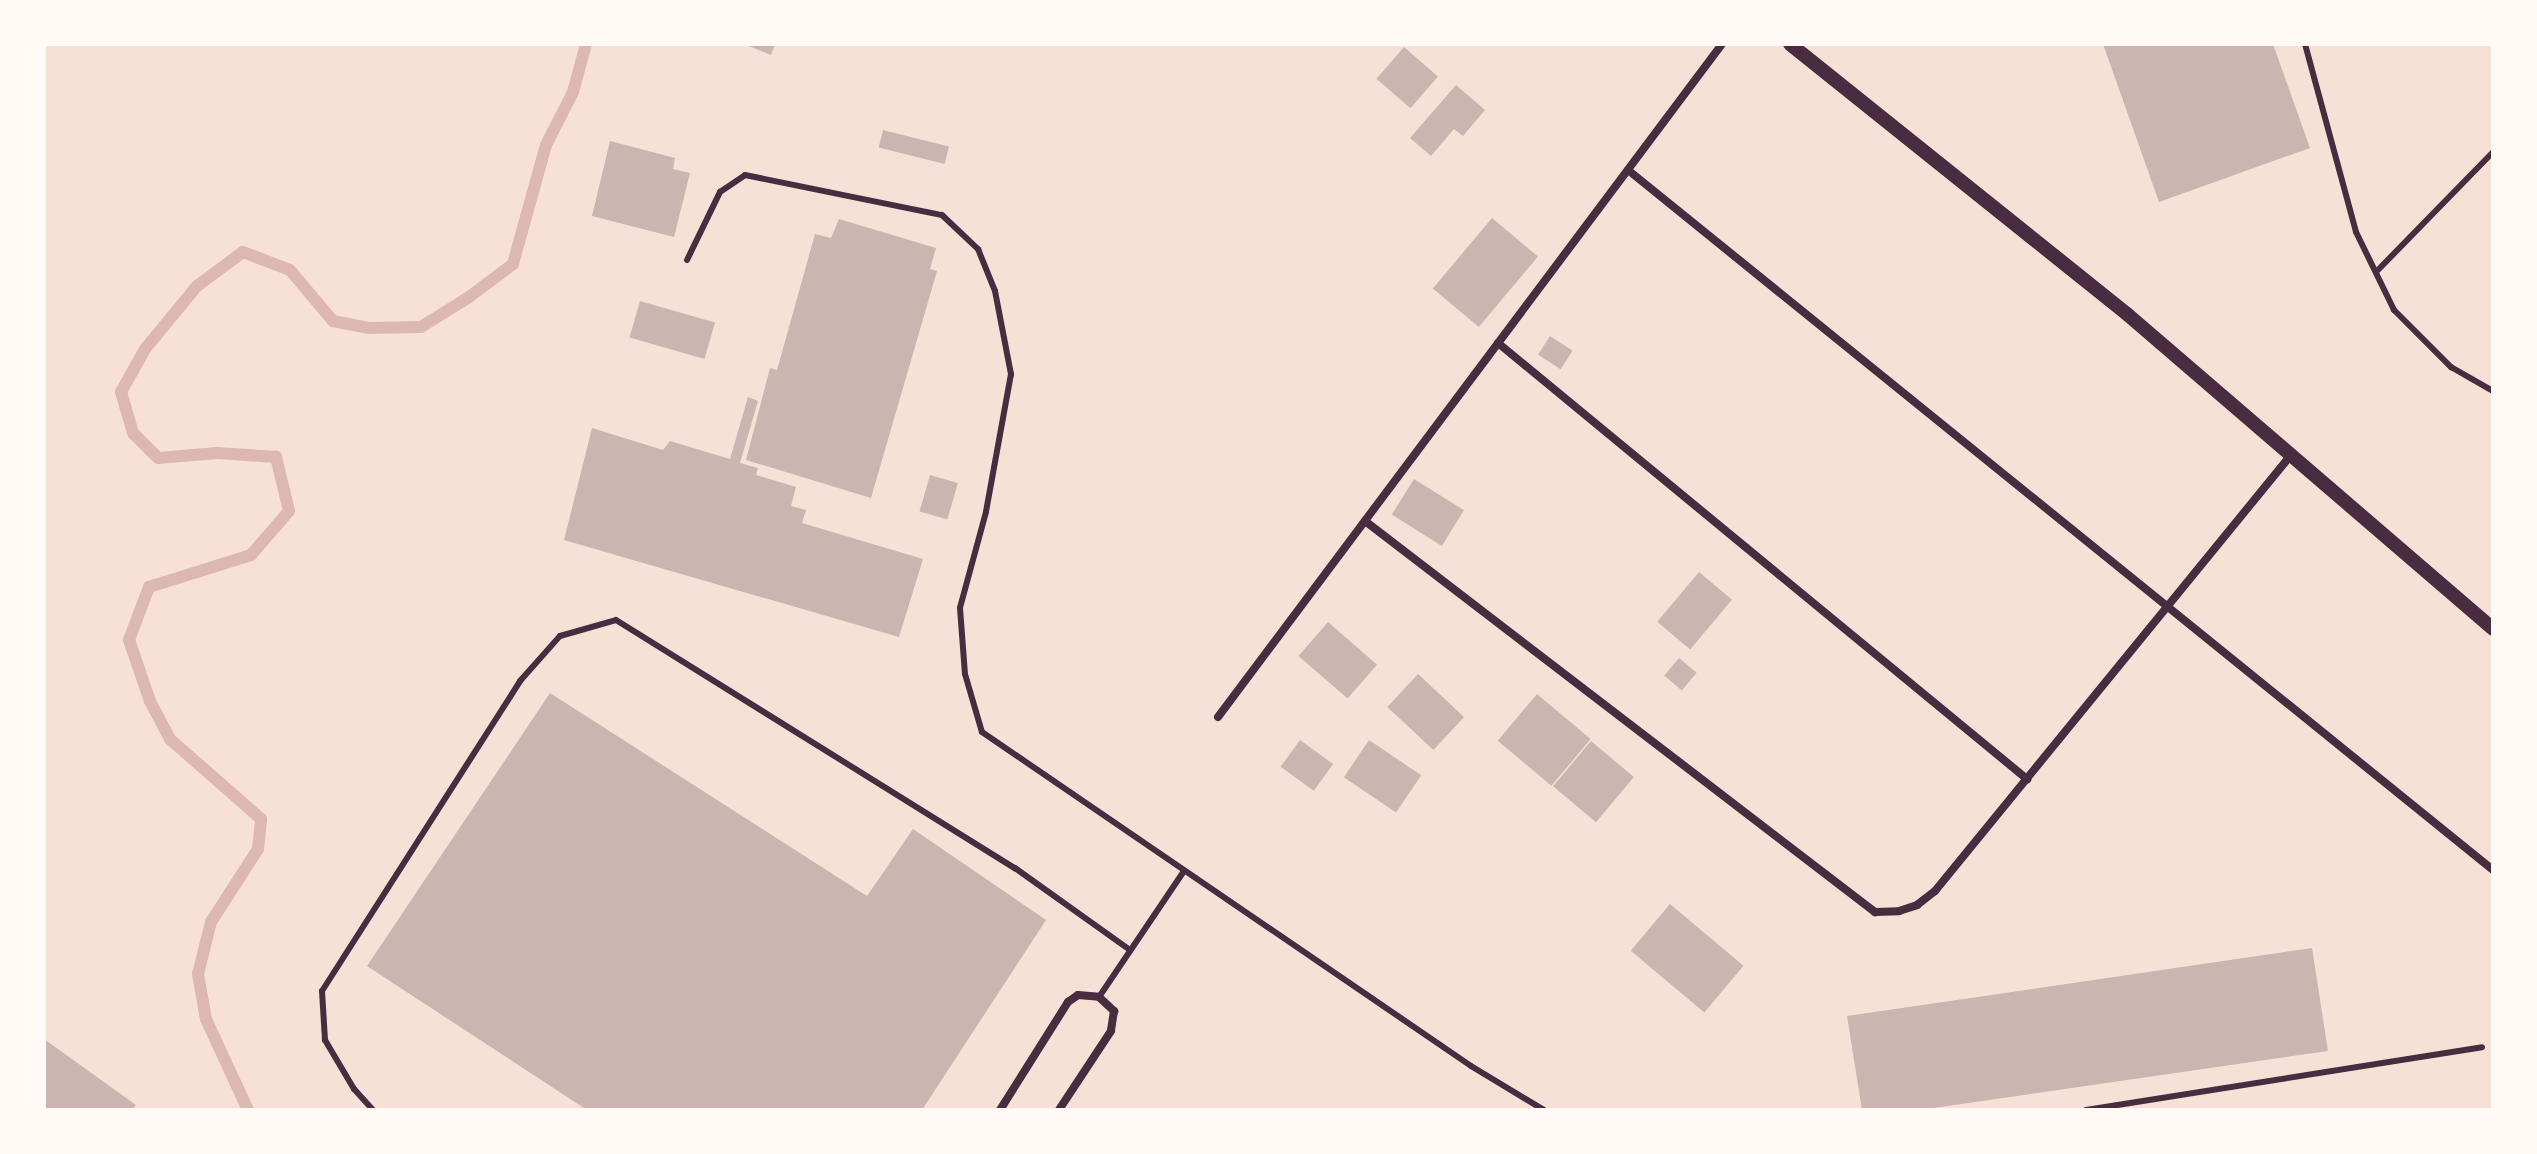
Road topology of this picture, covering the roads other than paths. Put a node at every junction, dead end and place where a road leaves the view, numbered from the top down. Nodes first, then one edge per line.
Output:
1 (1722, 44) edge
2 (1790, 44) edge
3 (2305, 44) edge
4 (2493, 152) edge
5 (1628, 170) junction
6 (687, 260) dead end
7 (2376, 272) junction
8 (1498, 343) junction
9 (2493, 391) edge
10 (2291, 455) junction
11 (1365, 521) junction
12 (2167, 606) junction
13 (2493, 629) edge
14 (1218, 717) dead end
15 (2027, 779) junction
16 (2493, 870) edge
17 (1184, 871) junction
18 (1130, 950) junction
19 (1099, 997) junction
20 (2482, 1047) dead end
21 (373, 1110) edge
22 (1000, 1110) edge
23 (1059, 1110) edge
24 (1544, 1110) edge
25 (2086, 1110) edge

1 - 5 street
2 - 10 street
3 - 7 lane
4 - 7 lane
5 - 8 street
5 - 12 street
6 - 17 lane
7 - 9 lane
8 - 11 street
8 - 15 street
10 - 12 street
10 - 13 street
11 - 14 street
11 - 15 street
12 - 15 street
12 - 16 street
17 - 18 lane
17 - 24 lane
18 - 19 lane
18 - 21 lane
19 - 22 street
19 - 23 street
20 - 25 lane

